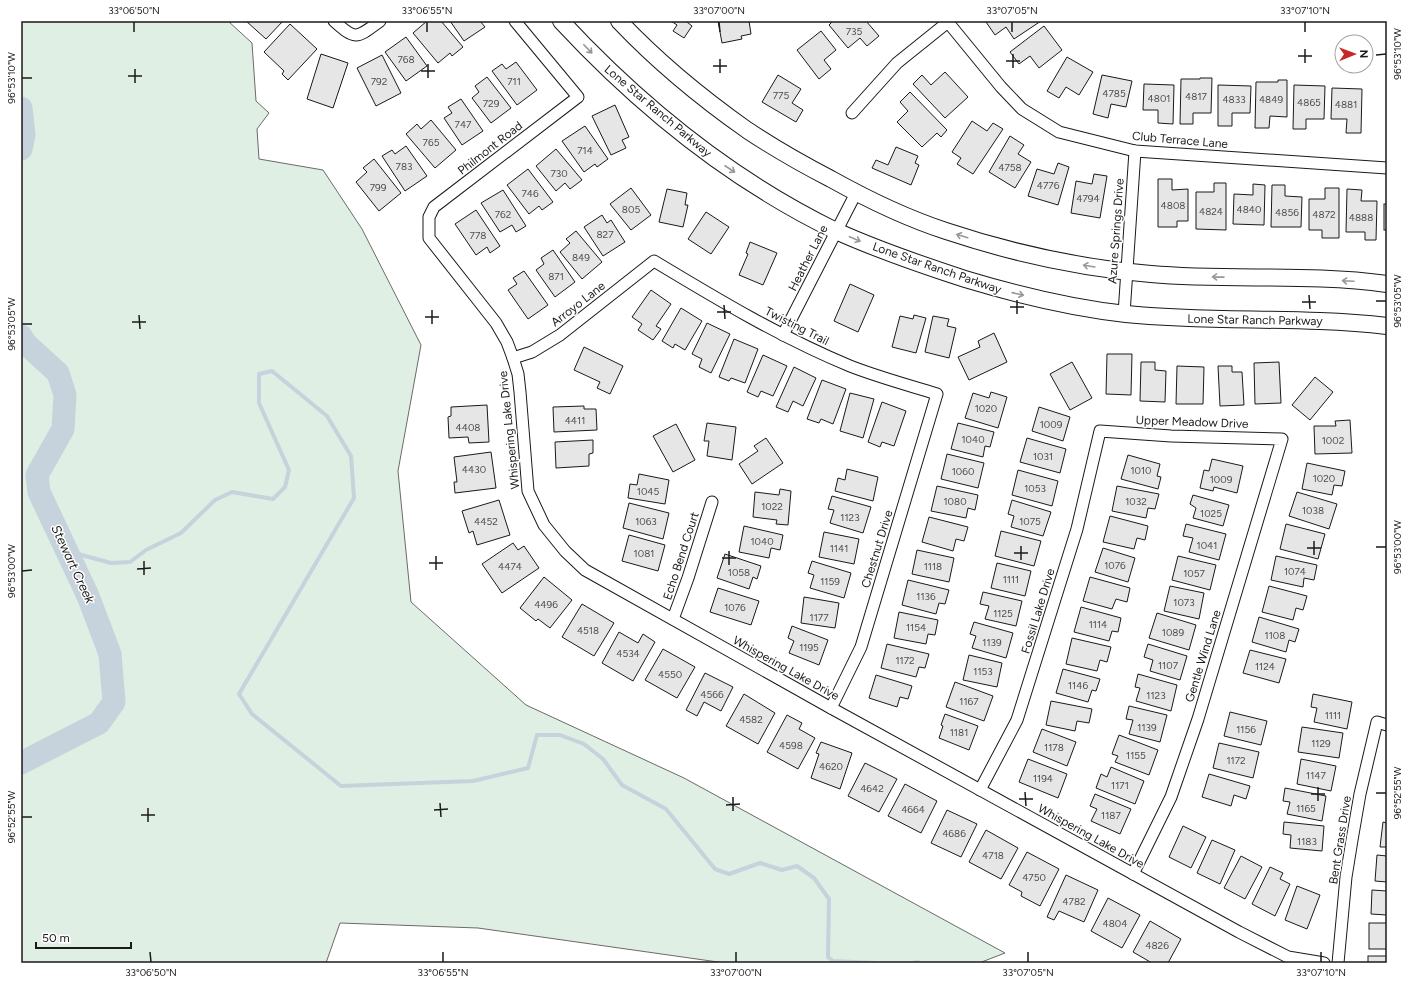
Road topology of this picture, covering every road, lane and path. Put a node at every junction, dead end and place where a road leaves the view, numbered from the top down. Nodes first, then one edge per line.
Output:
1 (334, 21) edge
2 (380, 21) edge
3 (515, 21) edge
4 (561, 21) edge
5 (619, 21) edge
6 (948, 22) edge
7 (852, 113) dead end
8 (1135, 151) junction
9 (1387, 168) edge
10 (856, 193) junction
11 (428, 226) joint
12 (836, 231) junction
13 (654, 261) joint
14 (1127, 272) junction
15 (1387, 284) edge
16 (1124, 314) junction
17 (1387, 326) edge
18 (783, 335) junction
19 (513, 358) junction
20 (937, 394) joint
21 (1100, 431) joint
22 (1282, 439) joint
23 (712, 502) dead end
24 (673, 619) junction
25 (831, 708) junction
26 (1382, 724) edge
27 (980, 790) junction
28 (1133, 874) junction
29 (1324, 963) edge
30 (1338, 963) edge

1 - 2 street
3 - 11 street, Philmont Road
4 -> 12 main road, Lone Star Ranch Parkway
5 - 10 main road
6 - 7 street
6 - 8 street, Club Terrace Lane
8 - 9 street, Club Terrace Lane
8 - 14 street, Azure Springs Drive
10 - 12 street, Heather Lane
14 -> 10 main road
11 - 19 street, Whispering Lake Drive
12 -> 16 main road, Lone Star Ranch Parkway
12 - 18 street, Heather Lane
13 - 18 street, Twisting Trail
13 - 19 street, Arroyo Lane
15 -> 14 main road
14 - 16 street, Azure Springs Drive
16 - 17 main road, Lone Star Ranch Parkway
18 - 20 street, Twisting Trail
19 - 24 street, Whispering Lake Drive
20 - 25 street, Chestnut Drive
21 - 22 street, Upper Meadow Drive
21 - 27 street, Fossil Lake Drive
22 - 28 street, Gentle Wind Lane
23 - 24 street, Echo Bend Court
24 - 25 street, Whispering Lake Drive
25 - 27 street, Whispering Lake Drive
26 - 30 street, Bent Grass Drive
27 - 28 street, Whispering Lake Drive
28 - 29 street, Whispering Lake Drive

